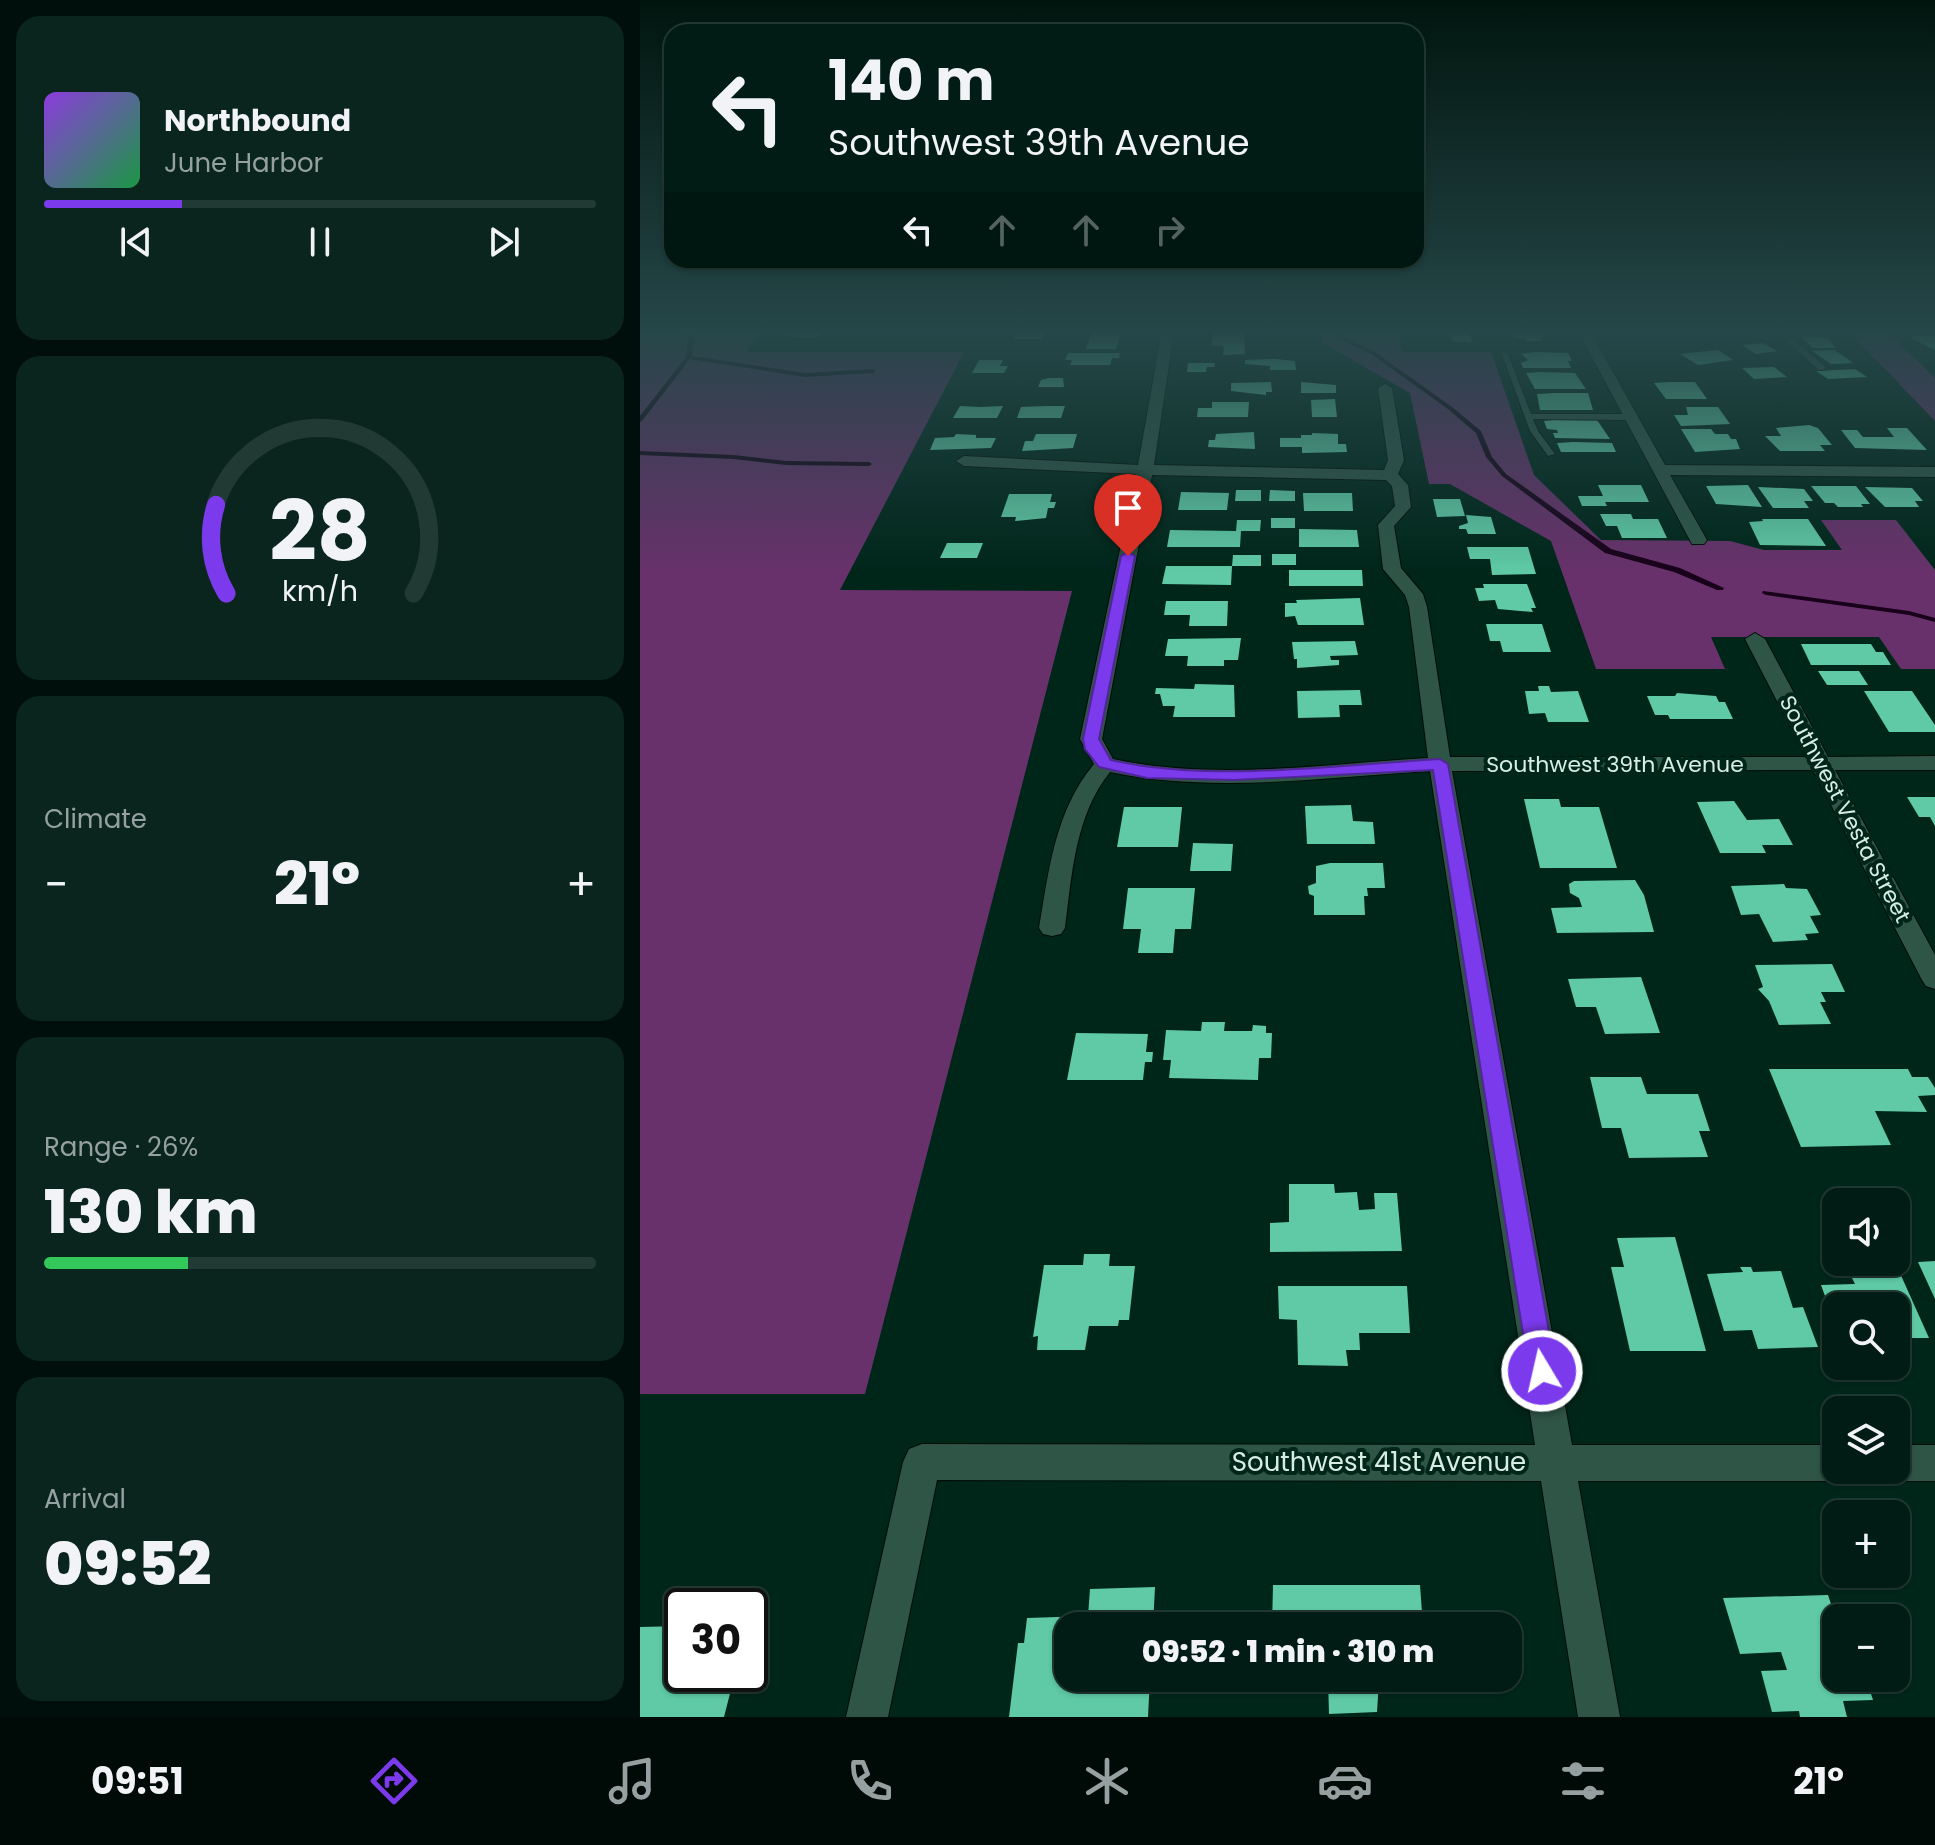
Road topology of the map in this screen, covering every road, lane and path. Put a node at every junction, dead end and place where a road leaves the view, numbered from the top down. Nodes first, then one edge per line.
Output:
1 (1156, 411) edge
2 (1389, 411) edge
3 (1526, 411) edge
4 (1629, 411) edge
5 (1528, 416) junction
6 (1632, 417) junction
7 (1551, 454) dead end
8 (964, 461) dead end
9 (1144, 470) junction
10 (1660, 470) junction
11 (1935, 472) edge
12 (1390, 475) junction
13 (1698, 540) dead end
14 (1755, 639) dead end
15 (1820, 763) junction
16 (1935, 763) edge
17 (1105, 764) junction
18 (1440, 764) junction
19 (1052, 928) dead end
20 (1935, 980) edge
21 (1558, 1463) junction
22 (1822, 1463) edge
23 (1910, 1463) edge
24 (1935, 1463) edge
25 (867, 1717) edge
26 (1599, 1717) edge

1 - 9 street
2 - 12 street
3 - 5 lane
4 - 6 street
5 - 6 lane
5 - 7 lane
6 - 10 street
8 - 9 street
9 - 12 street
9 - 17 street
10 - 11 street
10 - 13 street
12 - 18 street
14 - 15 street, Southwest Vesta Street
15 - 16 street, Southwest 39th Avenue
15 - 18 street, Southwest 39th Avenue
15 - 20 street, Southwest Vesta Street
17 - 18 street, Southwest 39th Avenue
17 - 19 street
18 - 21 street
21 - 22 street, Southwest 41st Avenue
21 - 25 street, Southwest 41st Avenue
21 - 26 street
23 - 24 street

